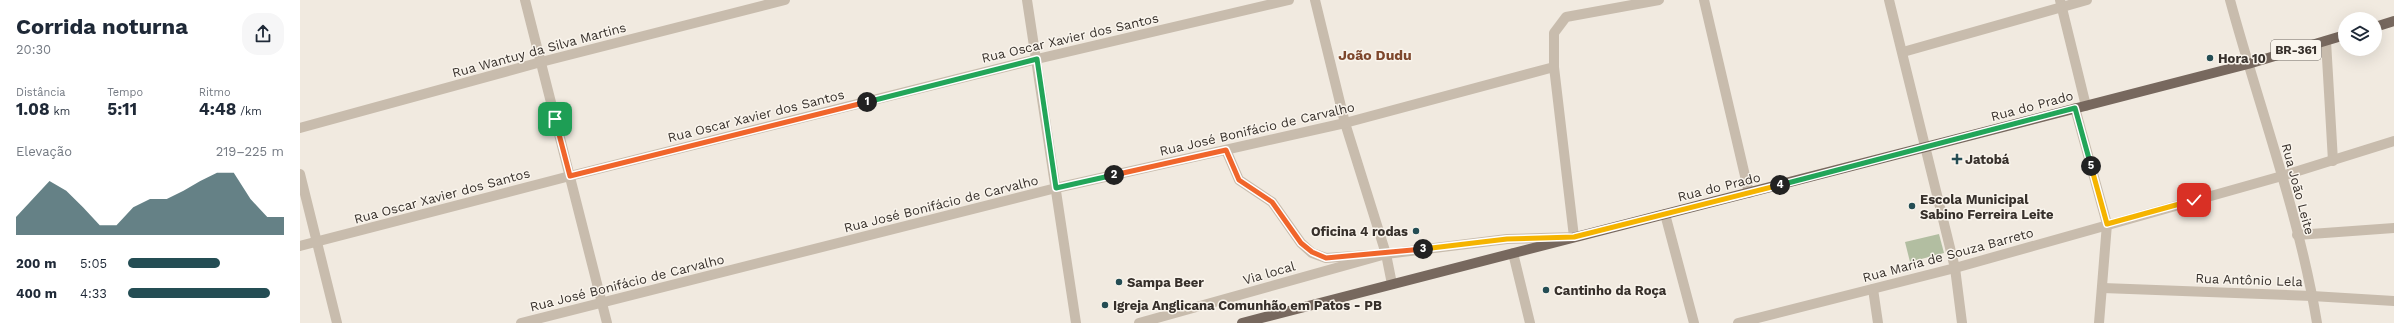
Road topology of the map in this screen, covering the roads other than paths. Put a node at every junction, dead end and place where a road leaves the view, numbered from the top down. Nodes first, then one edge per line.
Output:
1 (525, 0) edge
2 (785, 0) edge
3 (1027, 0) edge
4 (1289, 0) edge
5 (1315, 0) edge
6 (1659, 0) edge
7 (1704, 0) edge
8 (1889, 0) edge
9 (2087, 0) edge
10 (2230, 0) edge
11 (2061, 4) edge
12 (2394, 21) edge
13 (2382, 25) edge
14 (2338, 37) edge
15 (2326, 41) junction
16 (1903, 52) junction
17 (1037, 59) junction
18 (540, 62) junction
19 (2248, 64) junction
20 (1554, 66) junction
21 (2086, 106) junction
22 (2075, 108) junction
23 (1346, 123) junction
24 (300, 128) edge
25 (2394, 141) edge
26 (1927, 148) junction
27 (1226, 150) junction
28 (2333, 161) junction
29 (300, 174) edge
30 (570, 176) junction
31 (2282, 176) junction
32 (1056, 188) junction
33 (1749, 193) junction
34 (1665, 214) junction
35 (2107, 224) junction
36 (2394, 228) edge
37 (2297, 235) junction
38 (1574, 237) junction
39 (317, 242) junction
40 (300, 246) edge
41 (1513, 253) junction
42 (1386, 254) junction
43 (1955, 268) junction
44 (1392, 284) junction
45 (2103, 288) junction
46 (1873, 289) junction
47 (2312, 296) junction
48 (602, 302) junction
49 (2394, 302) edge
50 (337, 323) edge
51 (521, 323) edge
52 (607, 323) edge
53 (1076, 323) edge
54 (1139, 323) edge
55 (1242, 323) edge
56 (1530, 323) edge
57 (1694, 323) edge
58 (1738, 323) edge
59 (1878, 323) edge
60 (1962, 323) edge
61 (2099, 323) edge
62 (2317, 323) edge

1 - 18 street
2 - 18 street, Rua Wantuy da Silva Martins
3 - 17 street
4 - 17 street, Rua Oscar Xavier dos Santos
5 - 23 street
6 - 20 street
7 - 33 street
8 - 16 street
9 - 11 street
10 - 19 street, Rua João Leite
11 - 16 street
11 - 21 street
12 - 13 main road
14 - 15 main road, BR-361
15 - 19 main road, BR-361
15 - 28 street
16 - 26 street
17 - 30 street, Rua Oscar Xavier dos Santos
17 - 32 street
18 - 24 street, Rua Wantuy da Silva Martins
18 - 30 street
19 - 21 main road, Rua do Prado / BR-361
19 - 31 street, Rua João Leite
20 - 23 street, Rua José Bonifácio de Carvalho
20 - 38 street
21 - 22 main road, Rua do Prado / BR-361
22 - 26 main road, Rua do Prado / BR-361
22 - 35 street
23 - 27 street, Rua José Bonifácio de Carvalho
23 - 42 street
25 - 28 street, Rua Maria de Souza Barreto
26 - 33 main road, Rua do Prado / BR-361
26 - 43 street
27 - 32 street, Rua José Bonifácio de Carvalho
27 - 42 street
28 - 31 street, Rua Maria de Souza Barreto
29 - 39 street
30 - 39 street, Rua Oscar Xavier dos Santos
30 - 48 street
31 - 35 street, Rua Maria de Souza Barreto
31 - 37 street, Rua João Leite
32 - 48 street, Rua José Bonifácio de Carvalho
32 - 53 street
33 - 34 main road, Rua do Prado / BR-361
34 - 38 main road, Rua do Prado / BR-361
34 - 57 street
35 - 43 street, Rua Maria de Souza Barreto
35 - 45 street
36 - 37 street
37 - 47 street, Rua João Leite
38 - 41 main road, Rua do Prado / BR-361
38 - 42 street, Via local
39 - 40 street, Rua Oscar Xavier dos Santos
39 - 50 street
41 - 44 main road, Rua do Prado / BR-361
41 - 56 street
42 - 44 street
42 - 54 street, Via local
43 - 46 street, Rua Maria de Souza Barreto
43 - 60 street
44 - 55 main road, Rua do Prado / BR-361
45 - 47 street, Rua Antônio Lela
45 - 61 street
46 - 58 street, Rua Maria de Souza Barreto
46 - 59 street
47 - 49 street, Rua Antônio Lela
47 - 62 street, Rua João Leite
48 - 51 street, Rua José Bonifácio de Carvalho
48 - 52 street

